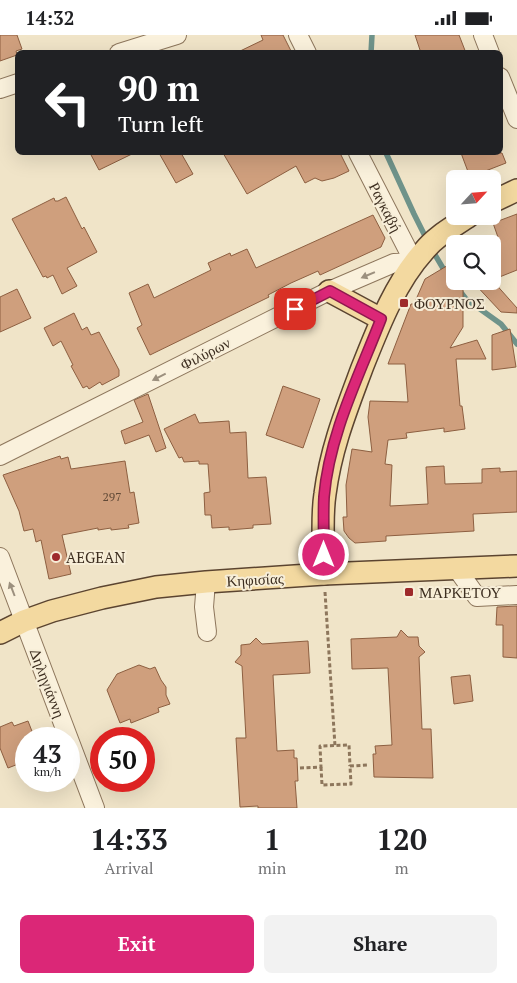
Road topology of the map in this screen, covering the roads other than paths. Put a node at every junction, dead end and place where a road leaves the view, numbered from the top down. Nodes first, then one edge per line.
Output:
1 (177, 35) edge
2 (298, 35) edge
3 (483, 35) edge
4 (129, 50) edge
5 (306, 50) edge
6 (489, 50) edge
7 (15, 84) edge
8 (503, 84) edge
9 (0, 89) edge
10 (517, 119) edge
11 (359, 155) edge
12 (517, 191) edge
13 (501, 198) edge
14 (456, 225) edge
15 (414, 263) junction
16 (330, 291) junction
17 (381, 319) junction
18 (0, 456) edge
19 (0, 557) edge
20 (517, 566) edge
21 (457, 569) junction
22 (324, 574) junction
23 (206, 581) junction
24 (517, 595) edge
25 (24, 621) junction
26 (207, 632) dead end
27 (0, 633) edge
28 (95, 808) edge

1 - 4 street
2 - 5 street
3 - 6 street
7 - 9 street
8 - 10 street
11 - 15 street, Ραγκαβή
12 - 13 main road
14 - 15 main road
15 -> 16 street, Φιλύρων
15 - 17 main road
16 - 17 main road
16 -> 18 street, Φιλύρων
17 - 22 main road
25 -> 19 street, Δηληγιάννη
20 - 21 main road, Κηφισίας
21 - 22 main road, Κηφισίας
21 - 24 street
22 - 23 main road, Κηφισίας
23 - 25 main road, Κηφισίας
23 - 26 street
25 - 27 main road, Κηφισίας
25 - 28 street, Δηληγιάννη

